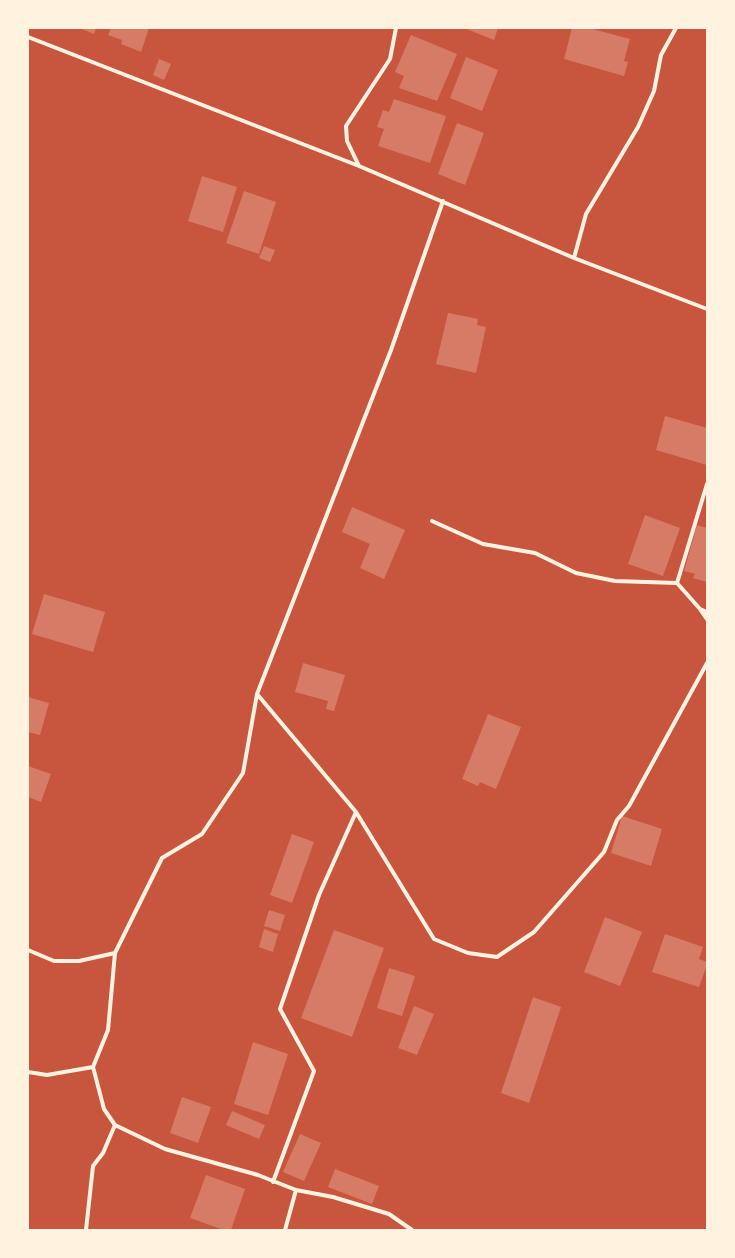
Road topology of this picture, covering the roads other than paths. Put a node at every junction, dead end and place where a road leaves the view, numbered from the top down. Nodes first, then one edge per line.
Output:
1 (396, 28) edge
2 (676, 28) edge
3 (28, 37) edge
4 (359, 166) junction
5 (443, 201) junction
6 (574, 258) junction
7 (707, 309) edge
8 (707, 484) edge
9 (432, 521) dead end
10 (677, 584) junction
11 (700, 609) junction
12 (707, 612) edge
13 (707, 619) edge
14 (707, 663) edge
15 (257, 694) junction
16 (356, 812) junction
17 (28, 950) edge
18 (115, 953) junction
19 (93, 1067) junction
20 (28, 1072) edge
21 (115, 1125) junction
22 (273, 1182) junction
23 (296, 1190) junction
24 (86, 1230) edge
25 (285, 1230) edge
26 (412, 1230) edge

1 - 4 street
2 - 6 street
3 - 4 street
4 - 5 street
5 - 6 street
5 - 15 street
6 - 7 street
8 - 10 street
9 - 10 street
10 - 11 street
11 - 12 street
11 - 13 street
14 - 16 street
15 - 16 street
15 - 18 street
16 - 22 street
17 - 18 street
18 - 19 street
19 - 20 street
19 - 21 street
21 - 22 street
21 - 24 street
22 - 23 street
23 - 25 street
23 - 26 street

